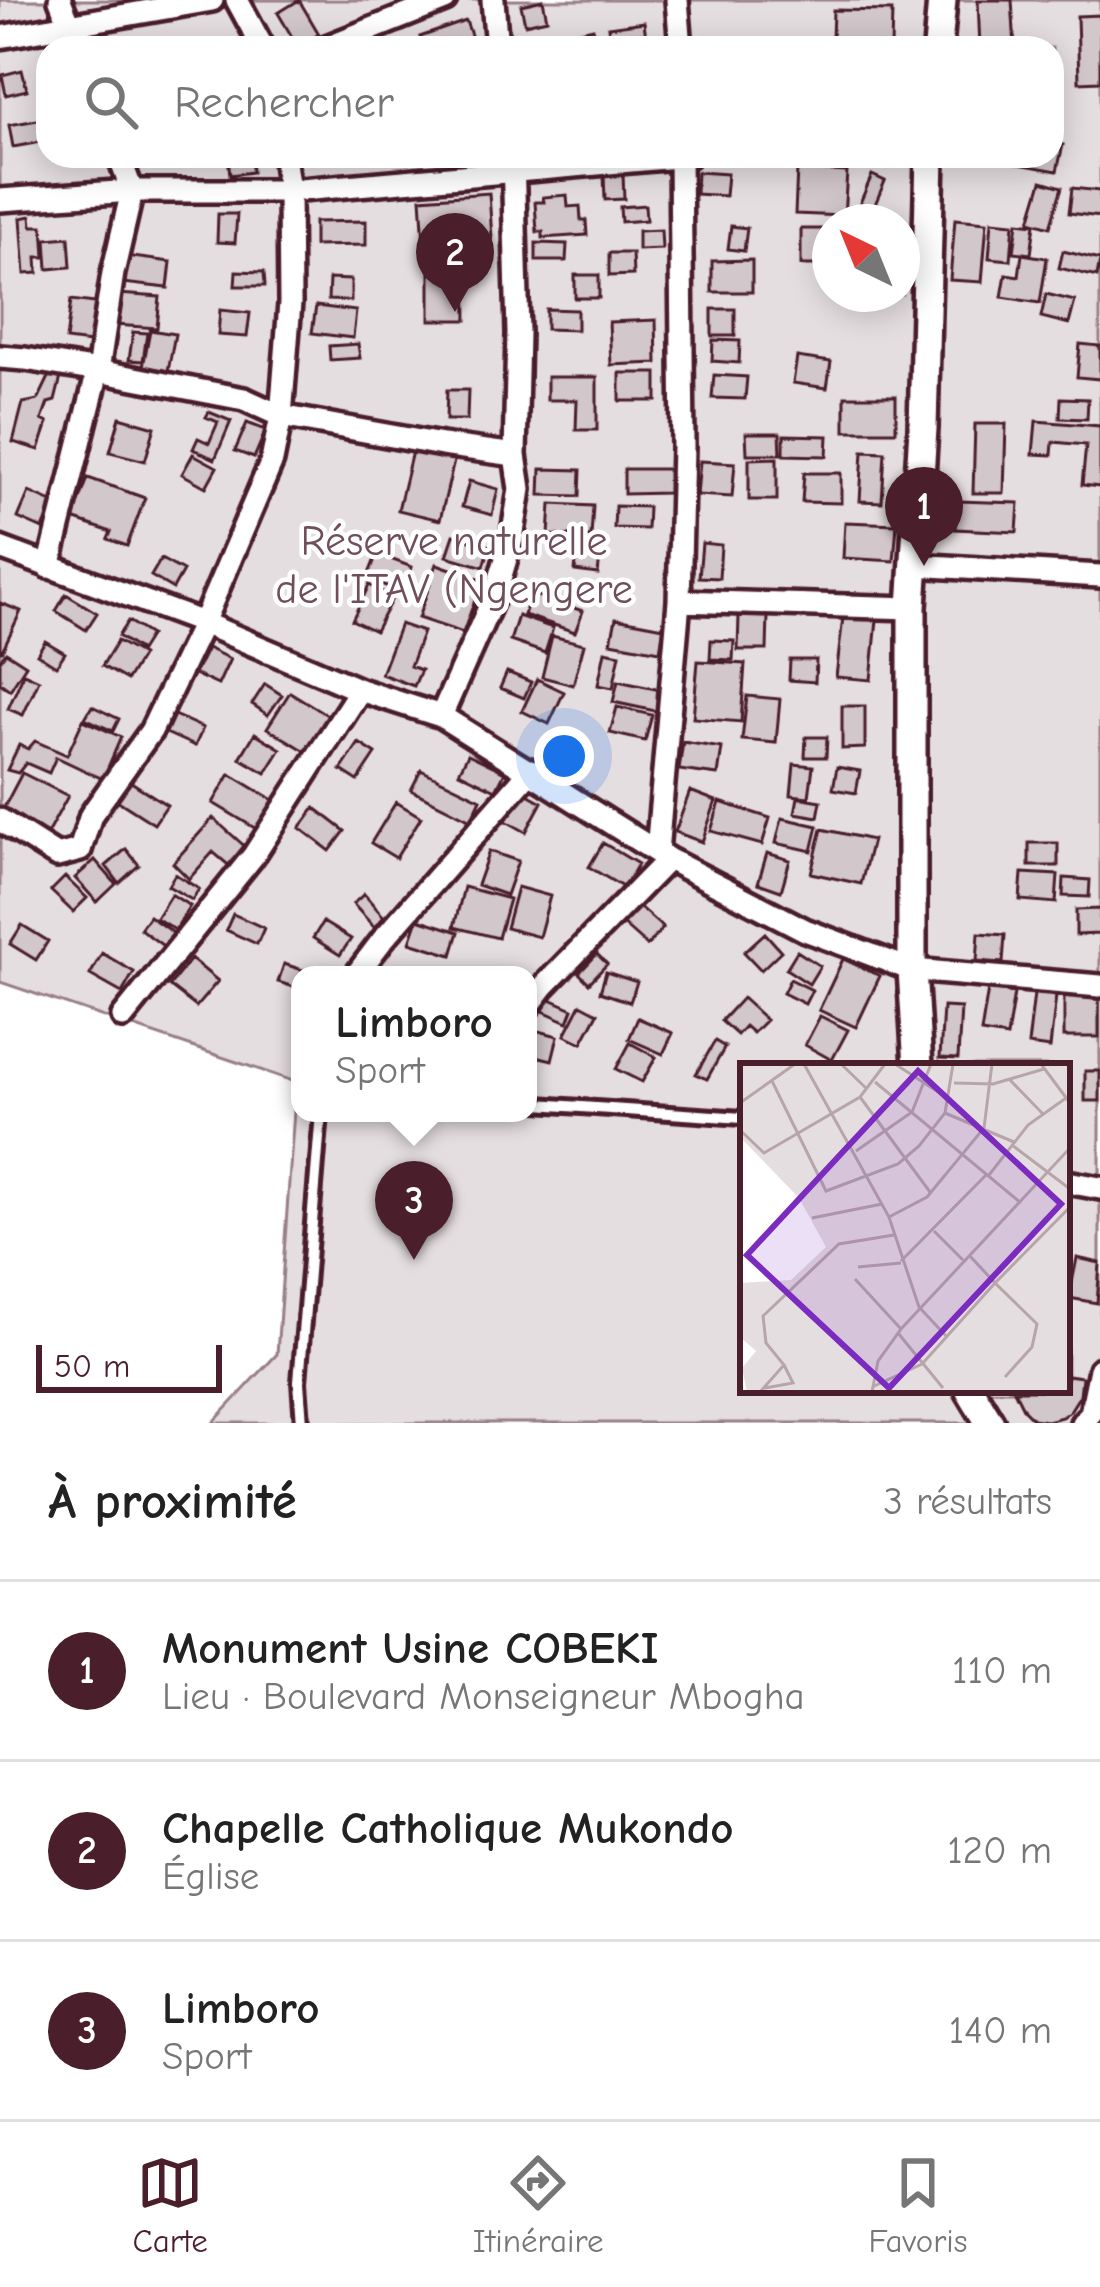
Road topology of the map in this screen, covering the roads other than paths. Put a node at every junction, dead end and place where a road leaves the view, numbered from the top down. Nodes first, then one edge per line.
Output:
1 (60, 0) edge
2 (212, 0) edge
3 (237, 0) edge
4 (445, 0) edge
5 (493, 0) edge
6 (677, 0) edge
7 (941, 0) edge
8 (70, 24) junction
9 (74, 36) edge
10 (256, 36) edge
11 (354, 36) edge
12 (496, 36) edge
13 (680, 36) edge
14 (939, 36) edge
15 (0, 37) edge
16 (124, 168) edge
17 (286, 168) edge
18 (475, 168) edge
19 (515, 168) edge
20 (684, 168) edge
21 (930, 168) edge
22 (132, 190) junction
23 (290, 191) junction
24 (0, 200) edge
25 (0, 357) edge
26 (98, 371) junction
27 (281, 416) junction
28 (515, 455) junction
29 (0, 548) edge
30 (914, 565) junction
31 (49, 567) junction
32 (1100, 576) edge
33 (679, 601) junction
34 (911, 608) junction
35 (203, 623) junction
36 (360, 690) junction
37 (441, 716) junction
38 (531, 770) junction
39 (0, 820) edge
40 (663, 855) junction
41 (363, 966) edge
42 (912, 970) junction
43 (1100, 986) edge
44 (537, 995) edge
45 (123, 1017) dead end
46 (919, 1063) edge
47 (537, 1104) dead end
48 (740, 1118) edge
49 (320, 1122) edge
50 (1070, 1182) edge
51 (1100, 1187) edge
52 (1100, 1369) edge
53 (972, 1393) edge
54 (302, 1423) edge
55 (990, 1423) edge
56 (1082, 1423) edge

1 - 8 street
2 - 8 street
3 - 10 street
4 - 11 street
5 - 12 street
6 - 13 street
7 - 14 street
8 - 9 street
8 - 15 street
16 - 22 street
17 - 23 street
18 - 23 street
19 - 28 street
20 - 33 street
21 - 30 street
22 - 23 street
22 - 24 street
22 - 26 street
23 - 27 street
25 - 26 street
26 - 27 street
26 - 31 street
27 - 28 street
27 - 35 street
28 - 37 street
29 - 31 street
30 - 32 street
30 - 34 street
31 - 35 street
33 - 34 street
33 - 40 street
34 - 42 street
35 - 36 street
35 - 39 street
36 - 37 street
36 - 45 street
37 - 38 street
38 - 40 street
38 - 41 street
40 - 42 street
40 - 44 street
42 - 43 street
42 - 46 street
47 - 48 lane
49 - 54 lane
50 - 51 street
52 - 56 street
53 - 55 street

